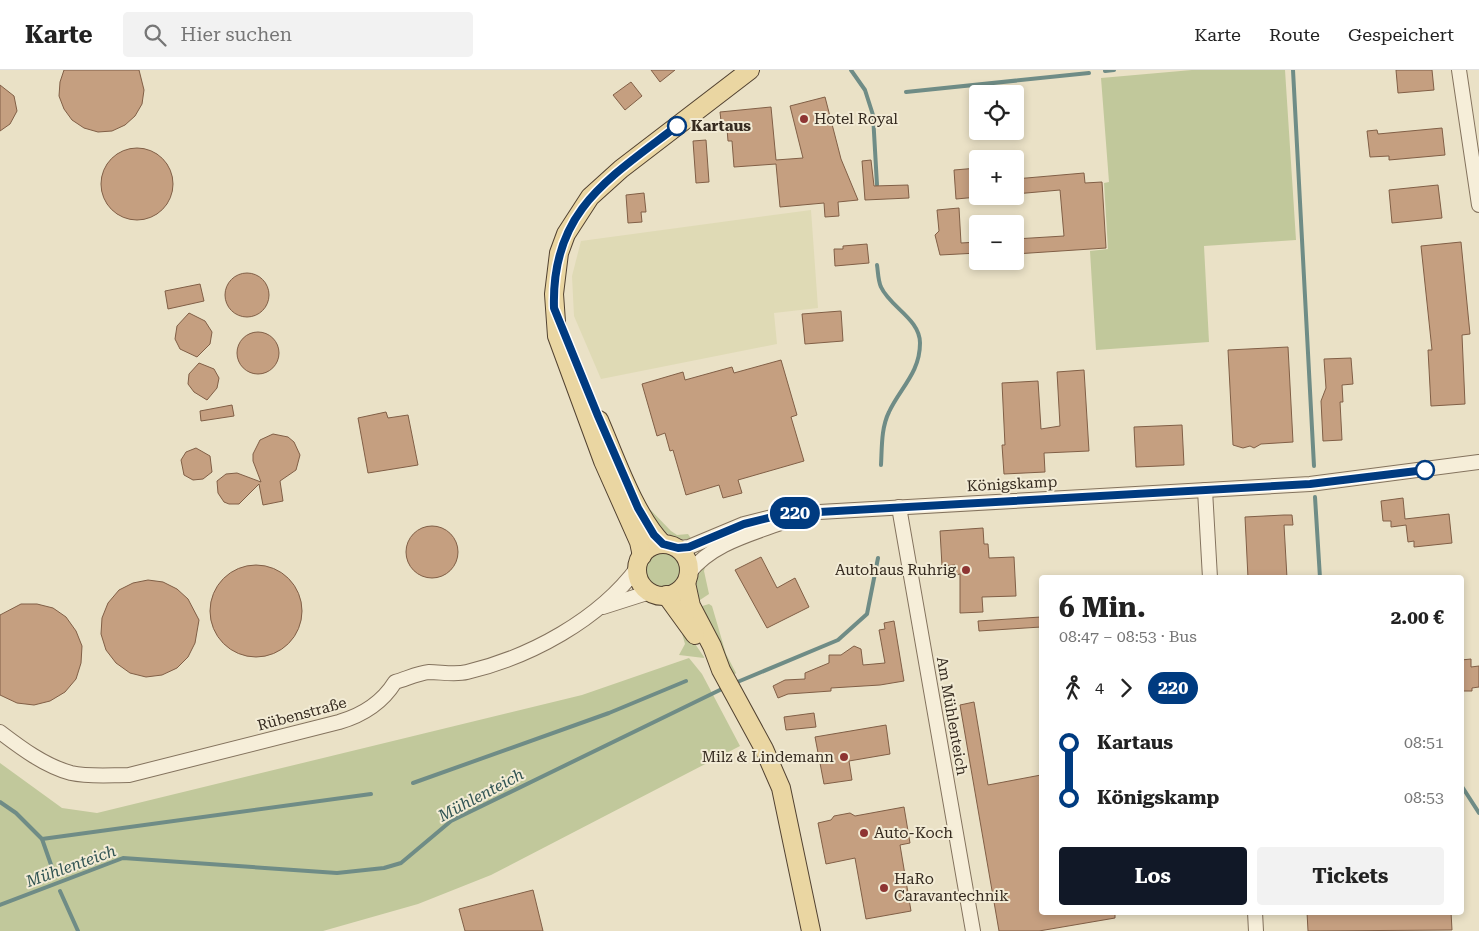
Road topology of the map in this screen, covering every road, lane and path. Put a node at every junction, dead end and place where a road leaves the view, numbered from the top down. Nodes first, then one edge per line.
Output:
1 (750, 70) edge
2 (1459, 70) edge
3 (1479, 205) edge
4 (554, 308) junction
5 (1479, 462) edge
6 (1206, 490) junction
7 (899, 507) junction
8 (815, 511) junction
9 (671, 546) junction
10 (640, 561) junction
11 (1210, 575) edge
12 (687, 578) junction
13 (658, 594) junction
14 (598, 609) junction
15 (723, 673) junction
16 (0, 732) edge
17 (1255, 915) edge
18 (811, 931) edge
19 (973, 931) edge
20 (1256, 931) edge

1 - 4 main road
2 - 3 street
4 - 9 main road
4 - 10 main road
5 - 6 street, Königskamp
6 - 7 street, Königskamp
6 - 11 street
7 - 8 street, Königskamp
7 - 19 street, Am Mühlenteich
8 - 9 street, Königskamp
8 - 12 street, Königskamp
9 - 10 main road
9 - 12 main road
10 - 13 main road
10 - 14 street, Rübenstraße
12 - 13 main road
12 - 15 main road
13 - 14 street, Rübenstraße
13 - 15 main road
14 - 16 street, Rübenstraße
15 - 18 main road
17 - 20 street

